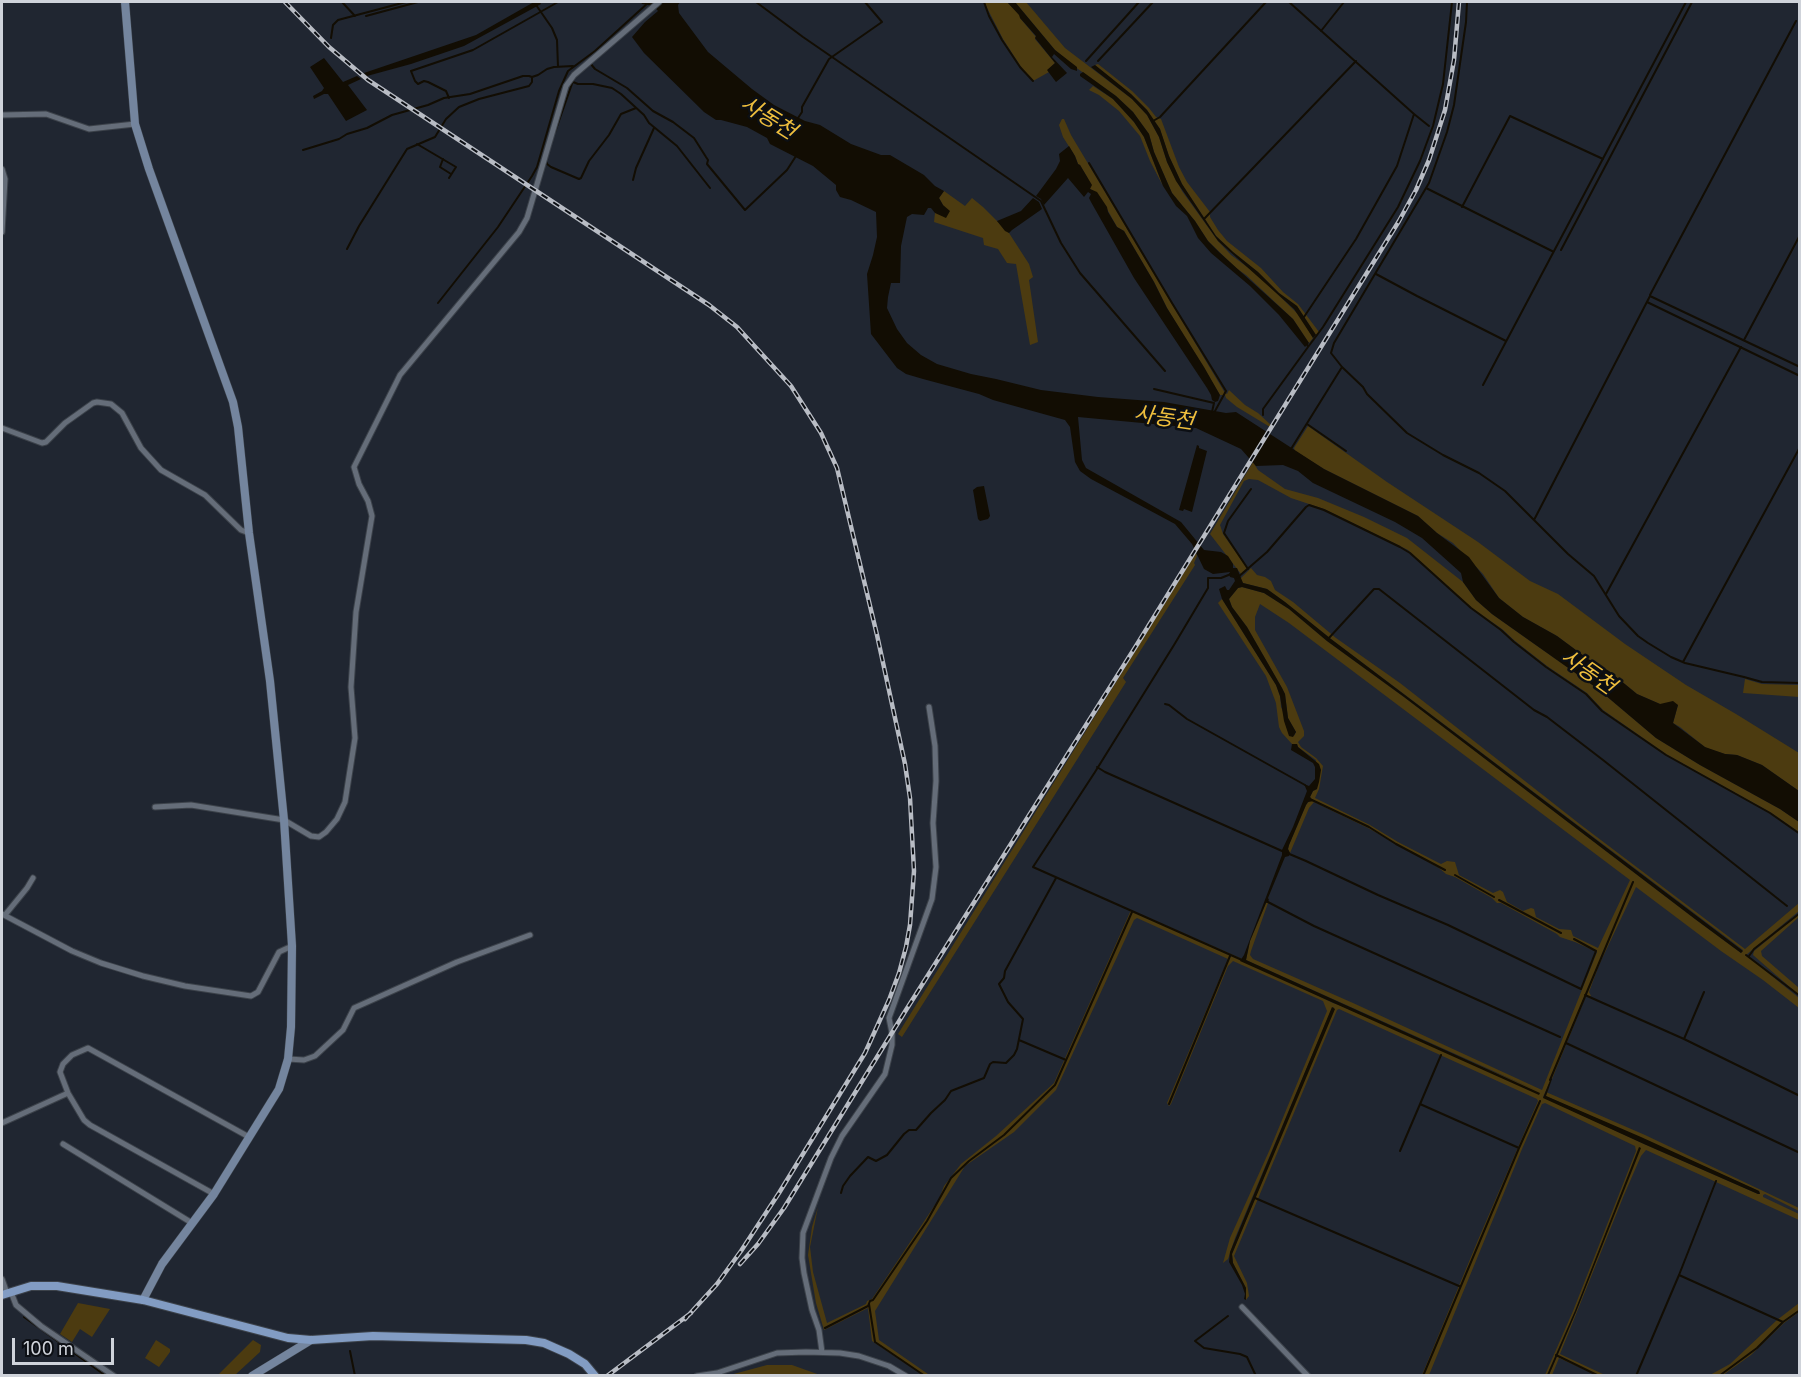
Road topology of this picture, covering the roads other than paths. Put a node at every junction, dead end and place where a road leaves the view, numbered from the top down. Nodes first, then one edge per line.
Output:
1 (125, 2) edge
2 (656, 4) edge
3 (2, 115) edge
4 (135, 124) junction
5 (2, 169) edge
6 (2, 232) edge
7 (2, 428) edge
8 (249, 533) junction
9 (929, 707) dead end
10 (155, 807) dead end
11 (284, 820) junction
12 (33, 878) dead end
13 (3, 915) edge
14 (530, 935) dead end
15 (291, 946) junction
16 (288, 1059) junction
17 (68, 1094) junction
18 (2, 1123) edge
19 (249, 1137) junction
20 (63, 1144) dead end
21 (214, 1194) junction
22 (192, 1223) junction
23 (2, 1279) edge
24 (7, 1293) edge
25 (143, 1300) junction
26 (1242, 1307) dead end
27 (311, 1340) junction
28 (822, 1352) junction
29 (593, 1373) edge
30 (114, 1376) edge
31 (252, 1376) edge
32 (697, 1376) edge
33 (906, 1376) edge
34 (1308, 1376) edge

1 - 4 main road
2 - 11 street
3 - 4 street
4 - 8 main road
5 - 6 street
7 - 8 street
8 - 11 main road
9 - 28 street
10 - 11 street
11 - 15 main road
12 - 13 street
13 - 15 street
14 - 16 street
15 - 16 main road
16 - 19 main road
17 - 18 street
17 - 19 street
17 - 21 street
19 - 21 main road
20 - 22 street
21 - 22 main road
22 - 25 main road
23 - 24 street
24 - 25 main road
24 - 30 street
25 - 27 main road
26 - 34 street
27 - 29 main road
27 - 31 main road
28 - 32 street
28 - 33 street

